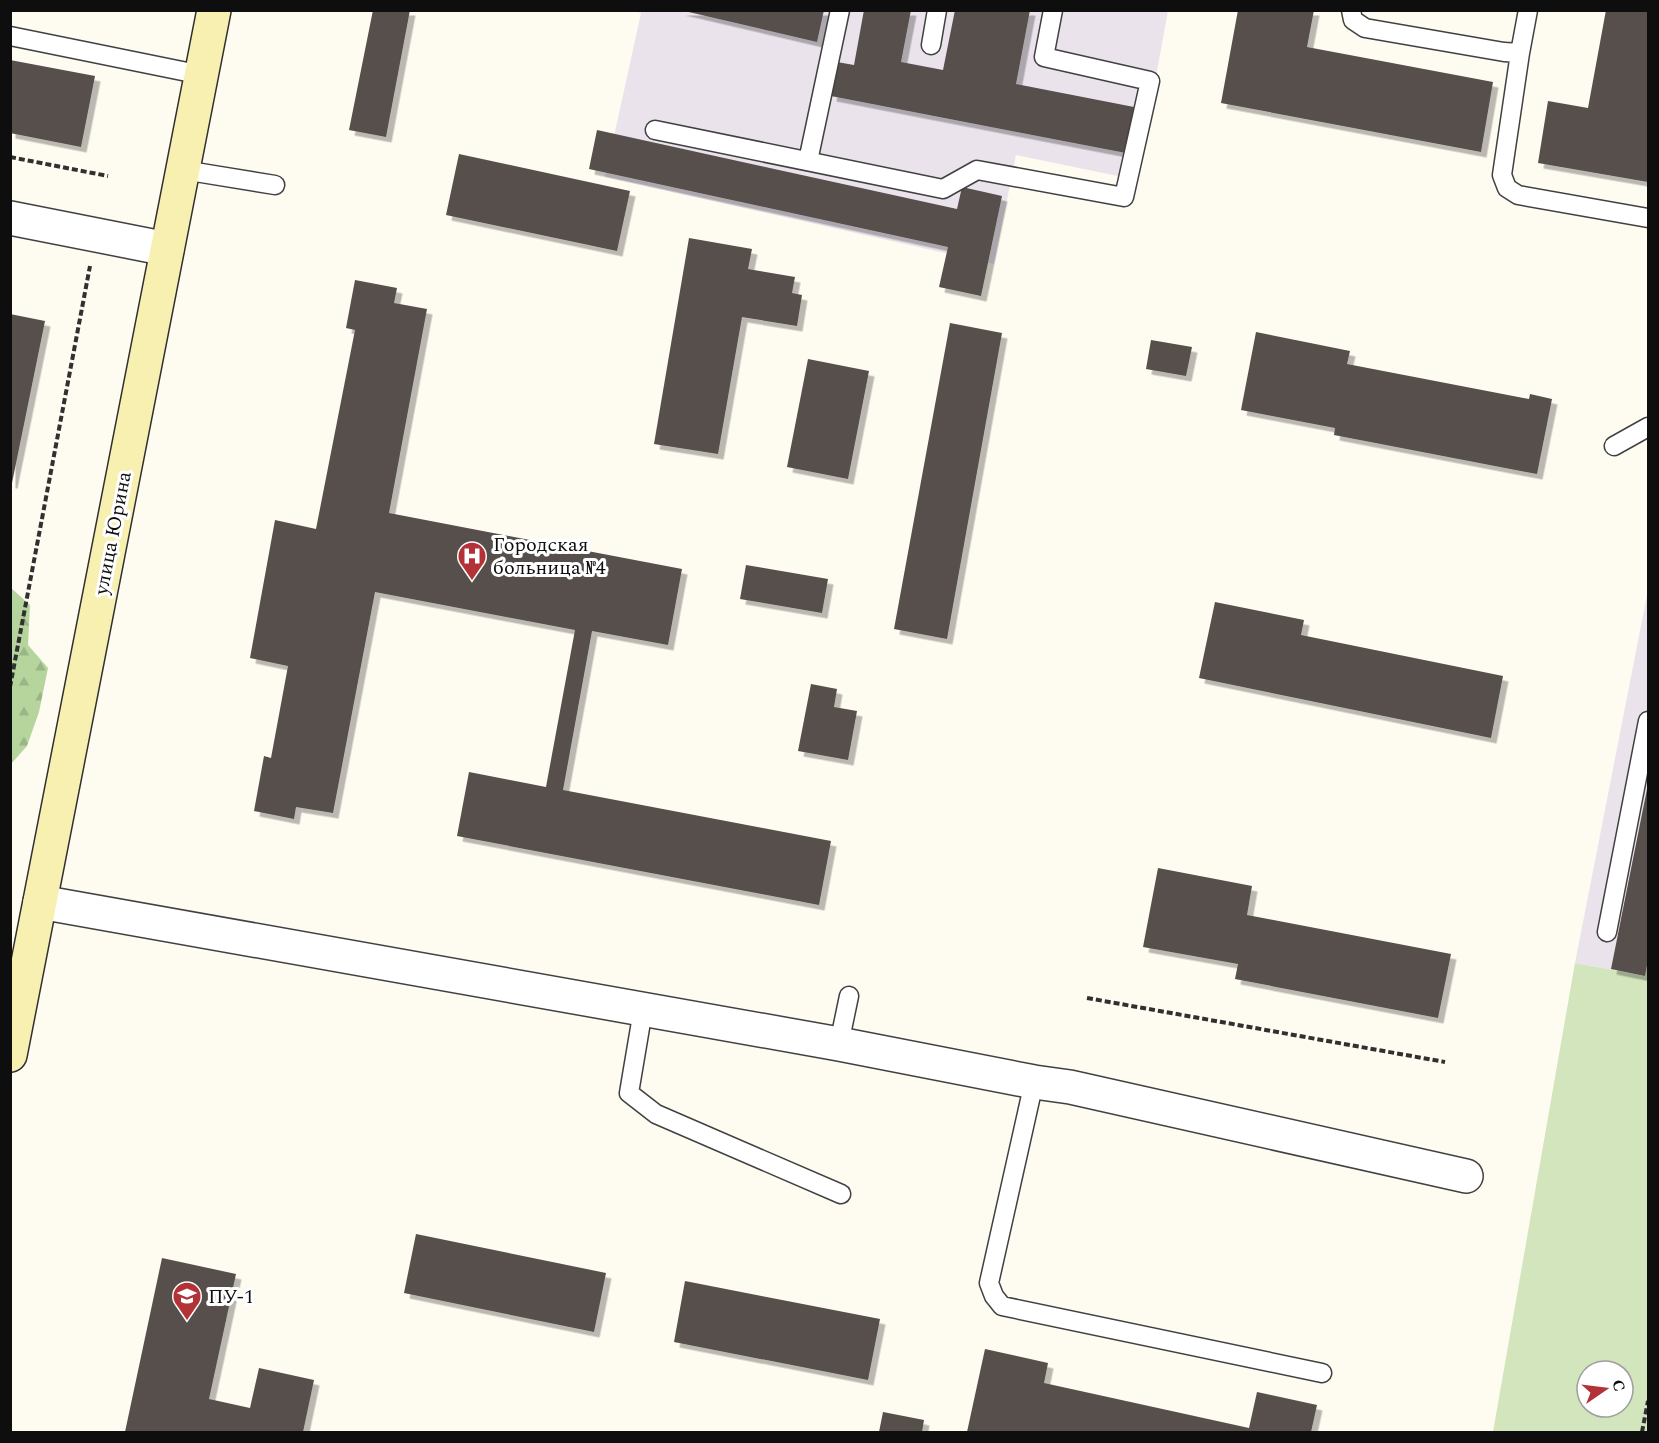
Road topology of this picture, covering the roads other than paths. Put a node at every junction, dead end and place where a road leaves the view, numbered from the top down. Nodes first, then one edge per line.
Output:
1 (214, 10) edge
2 (840, 10) edge
3 (937, 10) edge
4 (1053, 10) edge
5 (1351, 10) edge
6 (1528, 10) edge
7 (10, 36) edge
8 (931, 45) dead end
9 (1520, 53) junction
10 (202, 75) junction
11 (655, 129) dead end
12 (808, 161) junction
13 (183, 170) junction
14 (275, 185) dead end
15 (10, 218) edge
16 (1648, 218) edge
17 (167, 249) junction
18 (1648, 427) edge
19 (1614, 446) dead end
20 (1648, 721) edge
21 (40, 902) junction
22 (1606, 932) dead end
23 (849, 996) dead end
24 (644, 1010) junction
25 (839, 1044) junction
26 (10, 1055) edge
27 (1034, 1082) junction
28 (1466, 1176) dead end
29 (841, 1194) dead end
30 (1322, 1373) dead end

1 - 10 main road, улица Юрина
2 - 12 lane
3 - 8 lane
4 - 12 lane
5 - 9 lane
6 - 9 lane
7 - 10 lane
9 - 16 lane
10 - 13 main road, улица Юрина
11 - 12 lane
13 - 14 lane
13 - 17 main road, улица Юрина
15 - 17 street
17 - 21 main road, улица Юрина
18 - 19 lane
20 - 22 lane
21 - 24 street
21 - 26 main road, улица Юрина
23 - 25 lane
24 - 25 street
24 - 29 lane
25 - 27 street
27 - 28 street
27 - 30 lane

